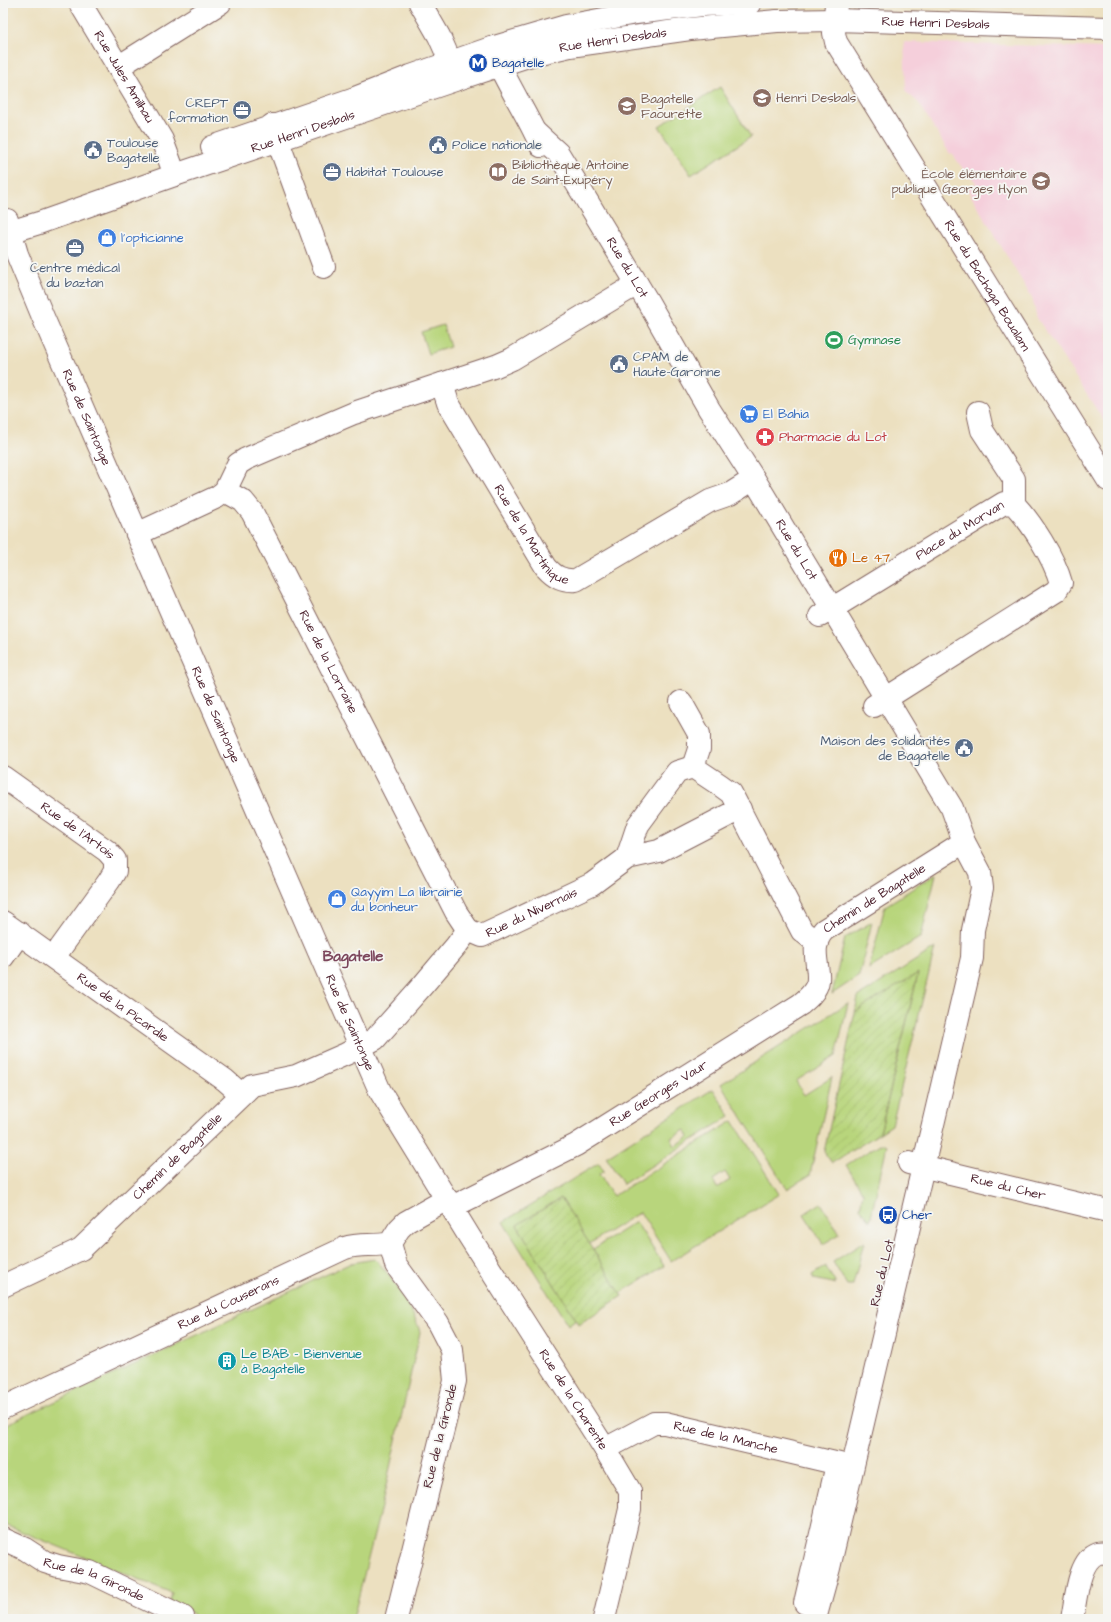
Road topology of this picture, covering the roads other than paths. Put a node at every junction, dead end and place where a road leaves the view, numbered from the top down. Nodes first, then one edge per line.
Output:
1 (80, 3) edge
2 (220, 3) edge
3 (420, 3) edge
4 (750, 3) edge
5 (836, 11) edge
6 (1108, 28) edge
7 (495, 57) junction
8 (118, 67) junction
9 (455, 71) junction
10 (275, 133) junction
11 (172, 168) junction
12 (6, 226) edge
13 (324, 267) dead end
14 (631, 288) junction
15 (442, 384) junction
16 (978, 412) dead end
17 (1108, 480) edge
18 (748, 483) junction
19 (225, 490) junction
20 (1014, 504) junction
21 (137, 534) junction
22 (825, 612) junction
23 (681, 702) dead end
24 (880, 702) junction
25 (693, 767) junction
26 (3, 777) edge
27 (740, 809) junction
28 (964, 842) junction
29 (627, 858) junction
30 (11, 928) edge
31 (468, 930) junction
32 (817, 943) junction
33 (3, 957) edge
34 (54, 957) junction
35 (360, 1046) junction
36 (241, 1094) junction
37 (915, 1164) junction
38 (450, 1203) junction
39 (1108, 1211) edge
40 (390, 1243) junction
41 (3, 1286) edge
42 (3, 1408) edge
43 (605, 1449) junction
44 (844, 1465) junction
45 (3, 1539) edge
46 (1108, 1553) edge
47 (184, 1619) edge
48 (396, 1619) edge
49 (604, 1619) edge
50 (801, 1619) edge
51 (815, 1619) edge
52 (1072, 1619) edge

1 - 8 street, Rue Jules Amilhau
2 - 8 street
3 - 9 street
4 - 7 street, Rue Henri Desbals
5 - 6 street, Rue Henri Desbals
5 - 7 street, Rue Henri Desbals
5 - 17 street, Rue du Bachaga Boualam
7 - 9 street, Rue Henri Desbals
7 - 14 street, Rue du Lot
8 - 11 street, Rue Jules Amilhau
9 - 10 street, Rue Henri Desbals
10 - 11 street, Rue Henri Desbals
10 - 13 street
11 - 12 street, Rue Henri Desbals
12 - 21 street, Rue de Saintonge
14 - 15 street
14 - 18 street, Rue du Lot
15 - 18 street, Rue de la Martinique
15 - 19 street
16 - 20 street
18 - 22 street, Rue du Lot
19 - 21 street
19 - 31 street, Rue de la Lorraine
20 - 22 street, Place du Morvan
20 - 24 street, Place du Morvan
21 - 35 street, Rue de Saintonge
22 - 24 street, Rue du Lot
23 - 25 street
24 - 28 street, Rue du Lot
25 - 27 street
25 - 29 street
26 - 34 street, Rue de l'Artois
27 - 29 street, Rue du Nivernais
27 - 32 street, Chemin de Bagatelle
28 - 32 street, Chemin de Bagatelle
28 - 37 street, Rue du Lot
29 - 31 street, Rue du Nivernais
30 - 33 street
30 - 34 street, Rue de la Picardie
31 - 35 street, Rue du Nivernais
32 - 38 street, Rue Georges Vaur
34 - 36 street, Rue de la Picardie
35 - 36 street, Chemin de Bagatelle
35 - 38 street, Rue de Saintonge
36 - 41 street, Chemin de Bagatelle
37 - 39 street, Rue du Cher
37 - 44 street, Rue du Lot
38 - 40 street
38 - 43 street, Rue de la Charente
40 - 42 street, Rue du Couserans
40 - 48 street, Rue de la Gironde
43 - 44 street, Rue de la Manche
43 - 49 street, Rue de la Charente
44 - 50 street, Rue du Lot
44 - 51 street, Rue du Lot
45 - 47 street, Rue de la Gironde
46 - 52 street

